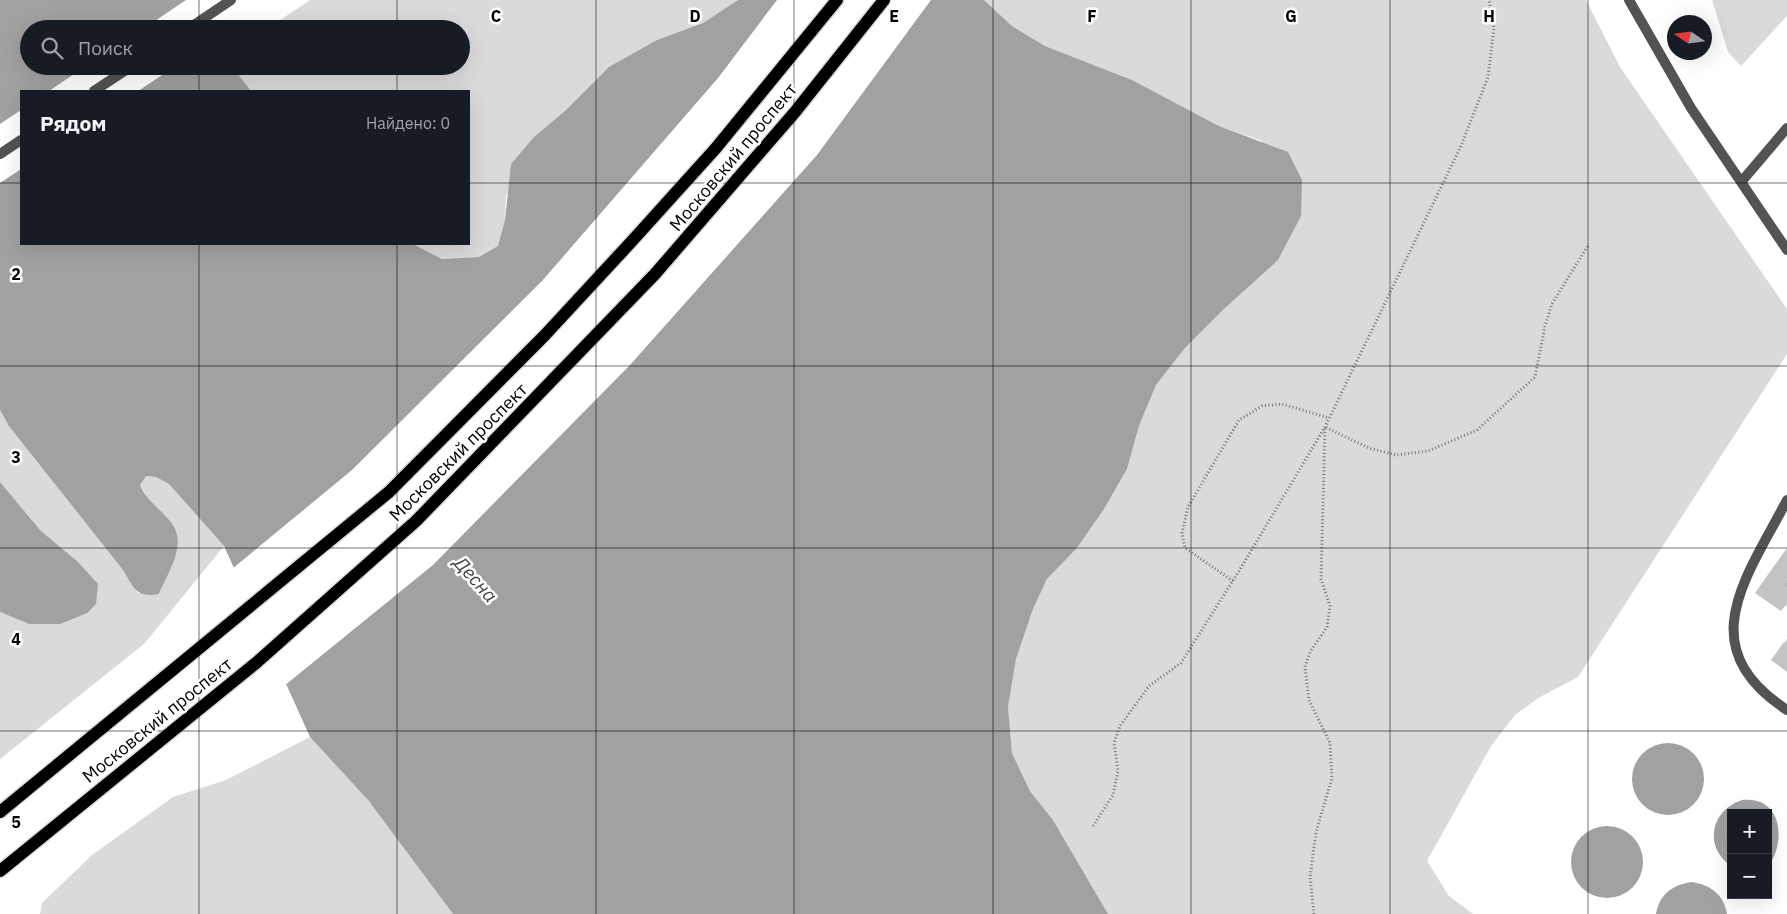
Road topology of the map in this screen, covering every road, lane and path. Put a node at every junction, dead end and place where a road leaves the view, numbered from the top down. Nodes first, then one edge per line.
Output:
1 (231, 0) edge
2 (837, 0) edge
3 (884, 0) edge
4 (1489, 0) edge
5 (1629, 0) edge
6 (201, 20) edge
7 (118, 75) edge
8 (96, 90) edge
9 (1787, 128) edge
10 (20, 141) edge
11 (0, 154) edge
12 (1742, 181) junction
13 (1589, 244) dead end
14 (1787, 250) edge
15 (1329, 418) junction
16 (1325, 427) junction
17 (1787, 500) edge
18 (1233, 581) junction
19 (1787, 710) edge
20 (0, 812) edge
21 (1093, 826) dead end
22 (0, 871) edge
23 (1314, 914) edge

1 - 6 street
2 - 20 main road, Московский проспект
3 - 22 main road, Московский проспект
4 - 15 path
5 - 12 street
7 - 8 street
9 - 12 street
10 - 11 street
12 - 14 street
13 - 16 path
15 - 16 path
15 - 18 path
16 - 18 path
16 - 23 path
17 - 19 street
18 - 21 path

